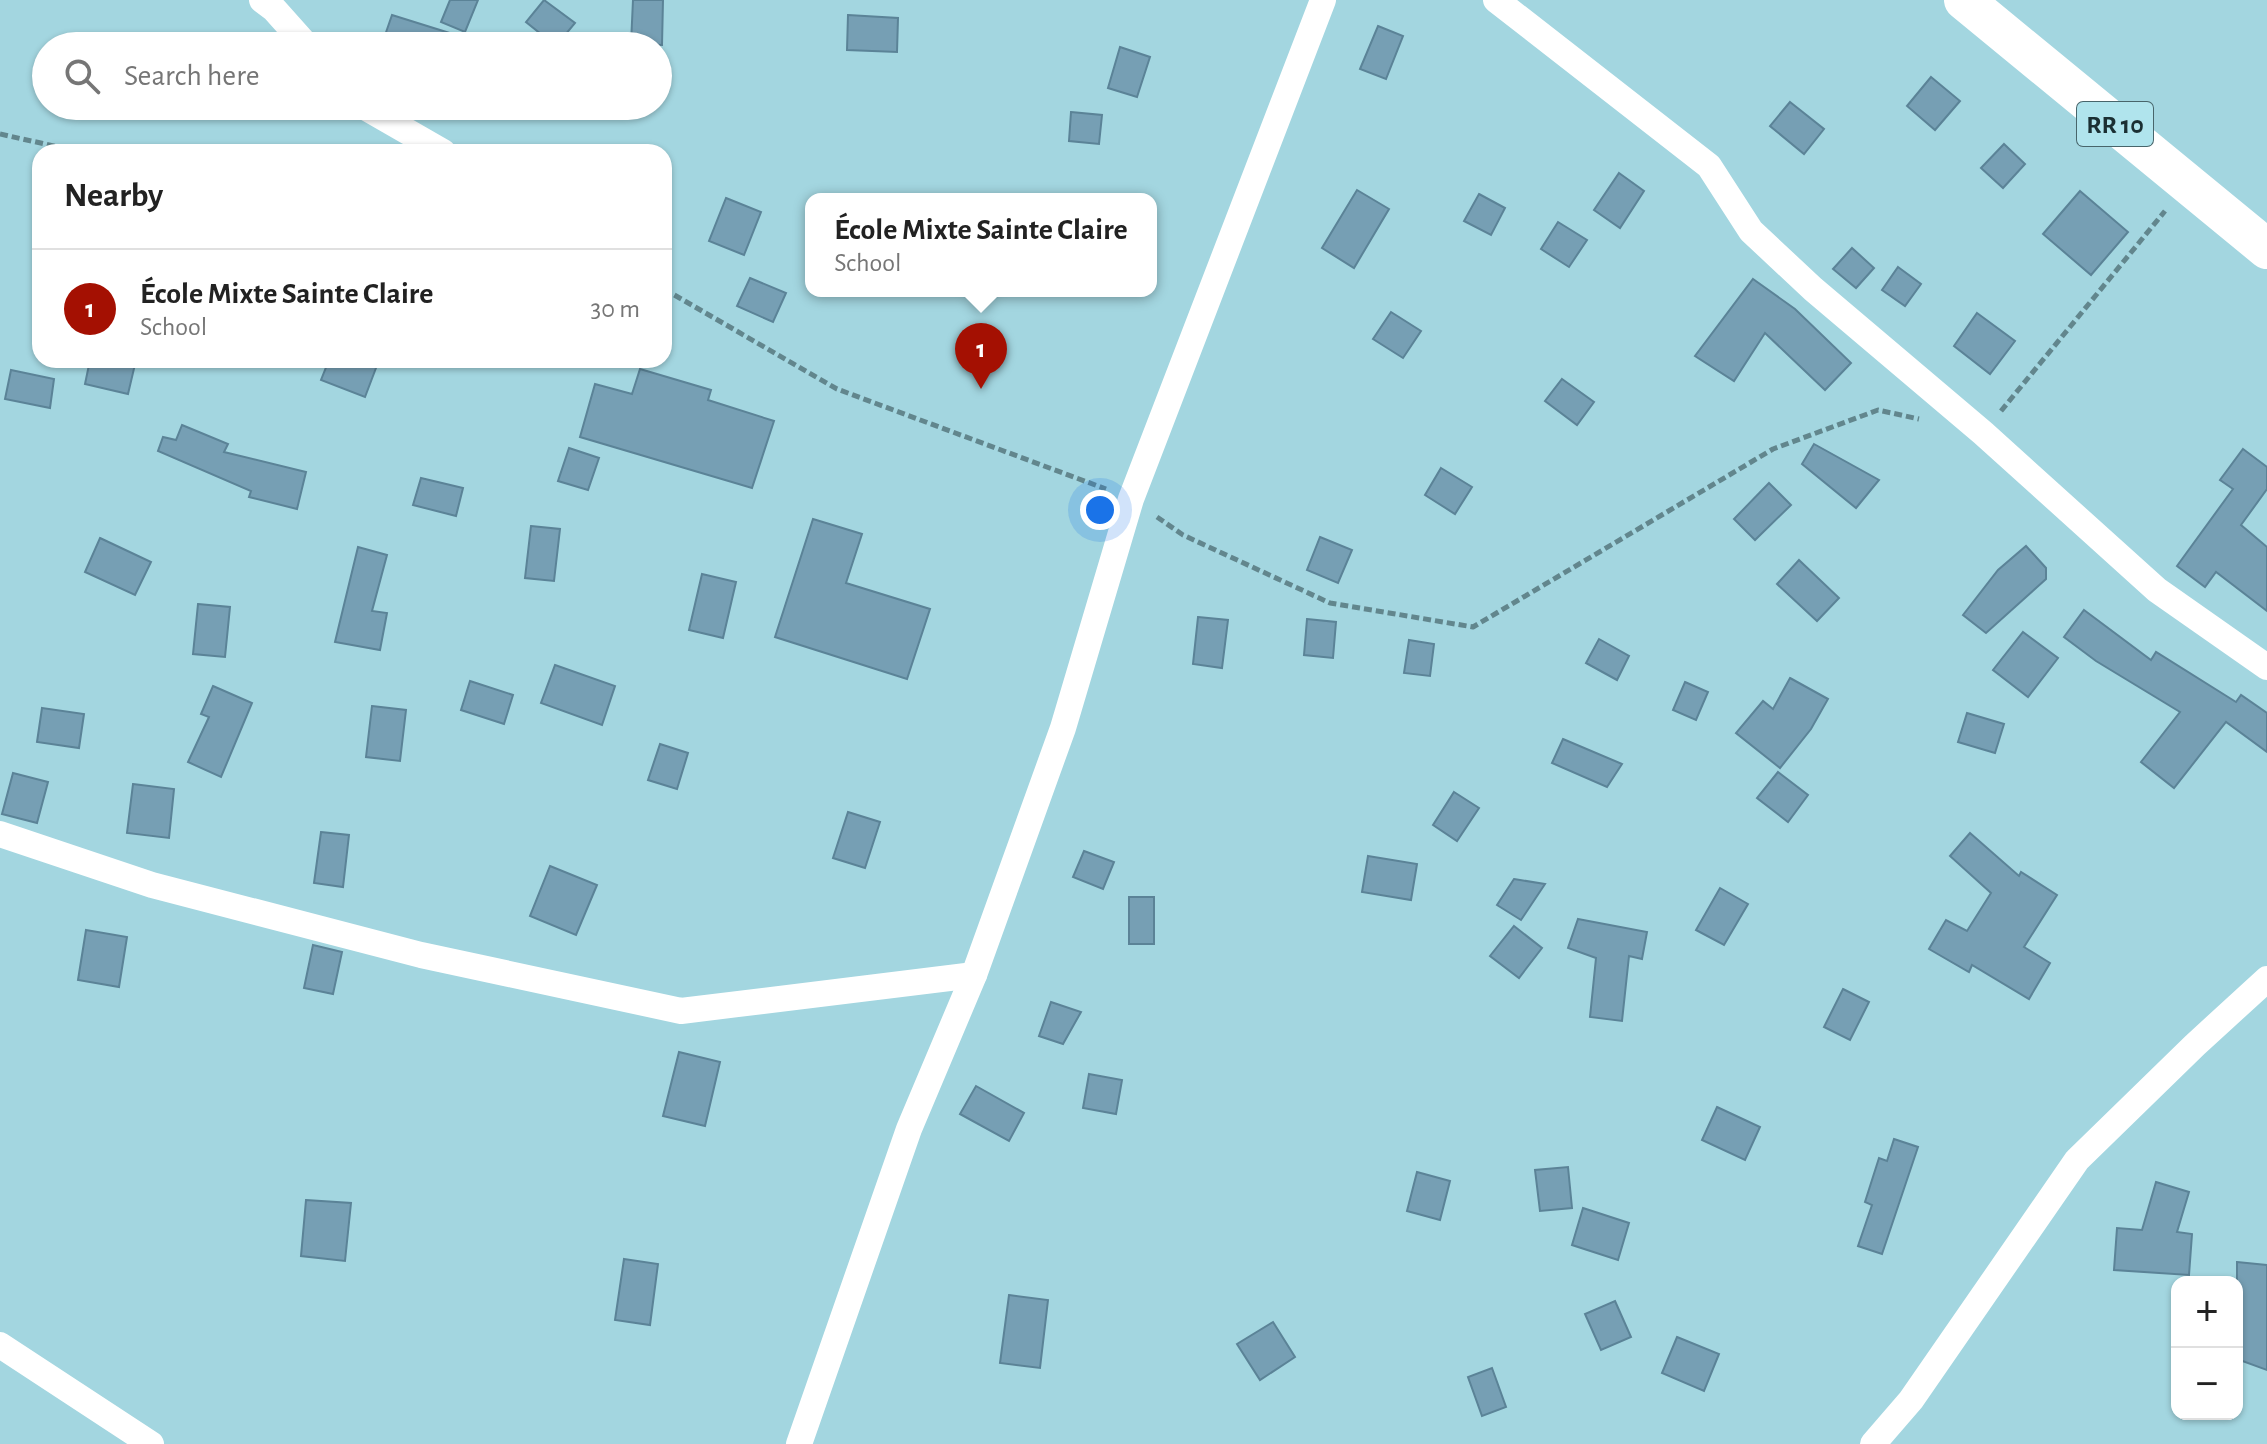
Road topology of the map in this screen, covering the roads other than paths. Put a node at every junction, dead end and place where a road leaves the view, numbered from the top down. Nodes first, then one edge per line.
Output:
1 (262, 0) edge
2 (1323, 0) edge
3 (1496, 0) edge
4 (1964, 0) edge
5 (295, 32) edge
6 (387, 120) edge
7 (429, 144) edge
8 (2267, 249) edge
9 (2267, 667) edge
10 (0, 834) edge
11 (974, 975) junction
12 (2267, 979) edge
13 (0, 1345) edge
14 (151, 1444) edge
15 (799, 1444) edge
16 (1873, 1444) edge

1 - 5 street
2 - 11 street
3 - 9 street
4 - 8 main road, RR 10
6 - 7 street
10 - 11 street
11 - 15 street
12 - 16 street
13 - 14 street

